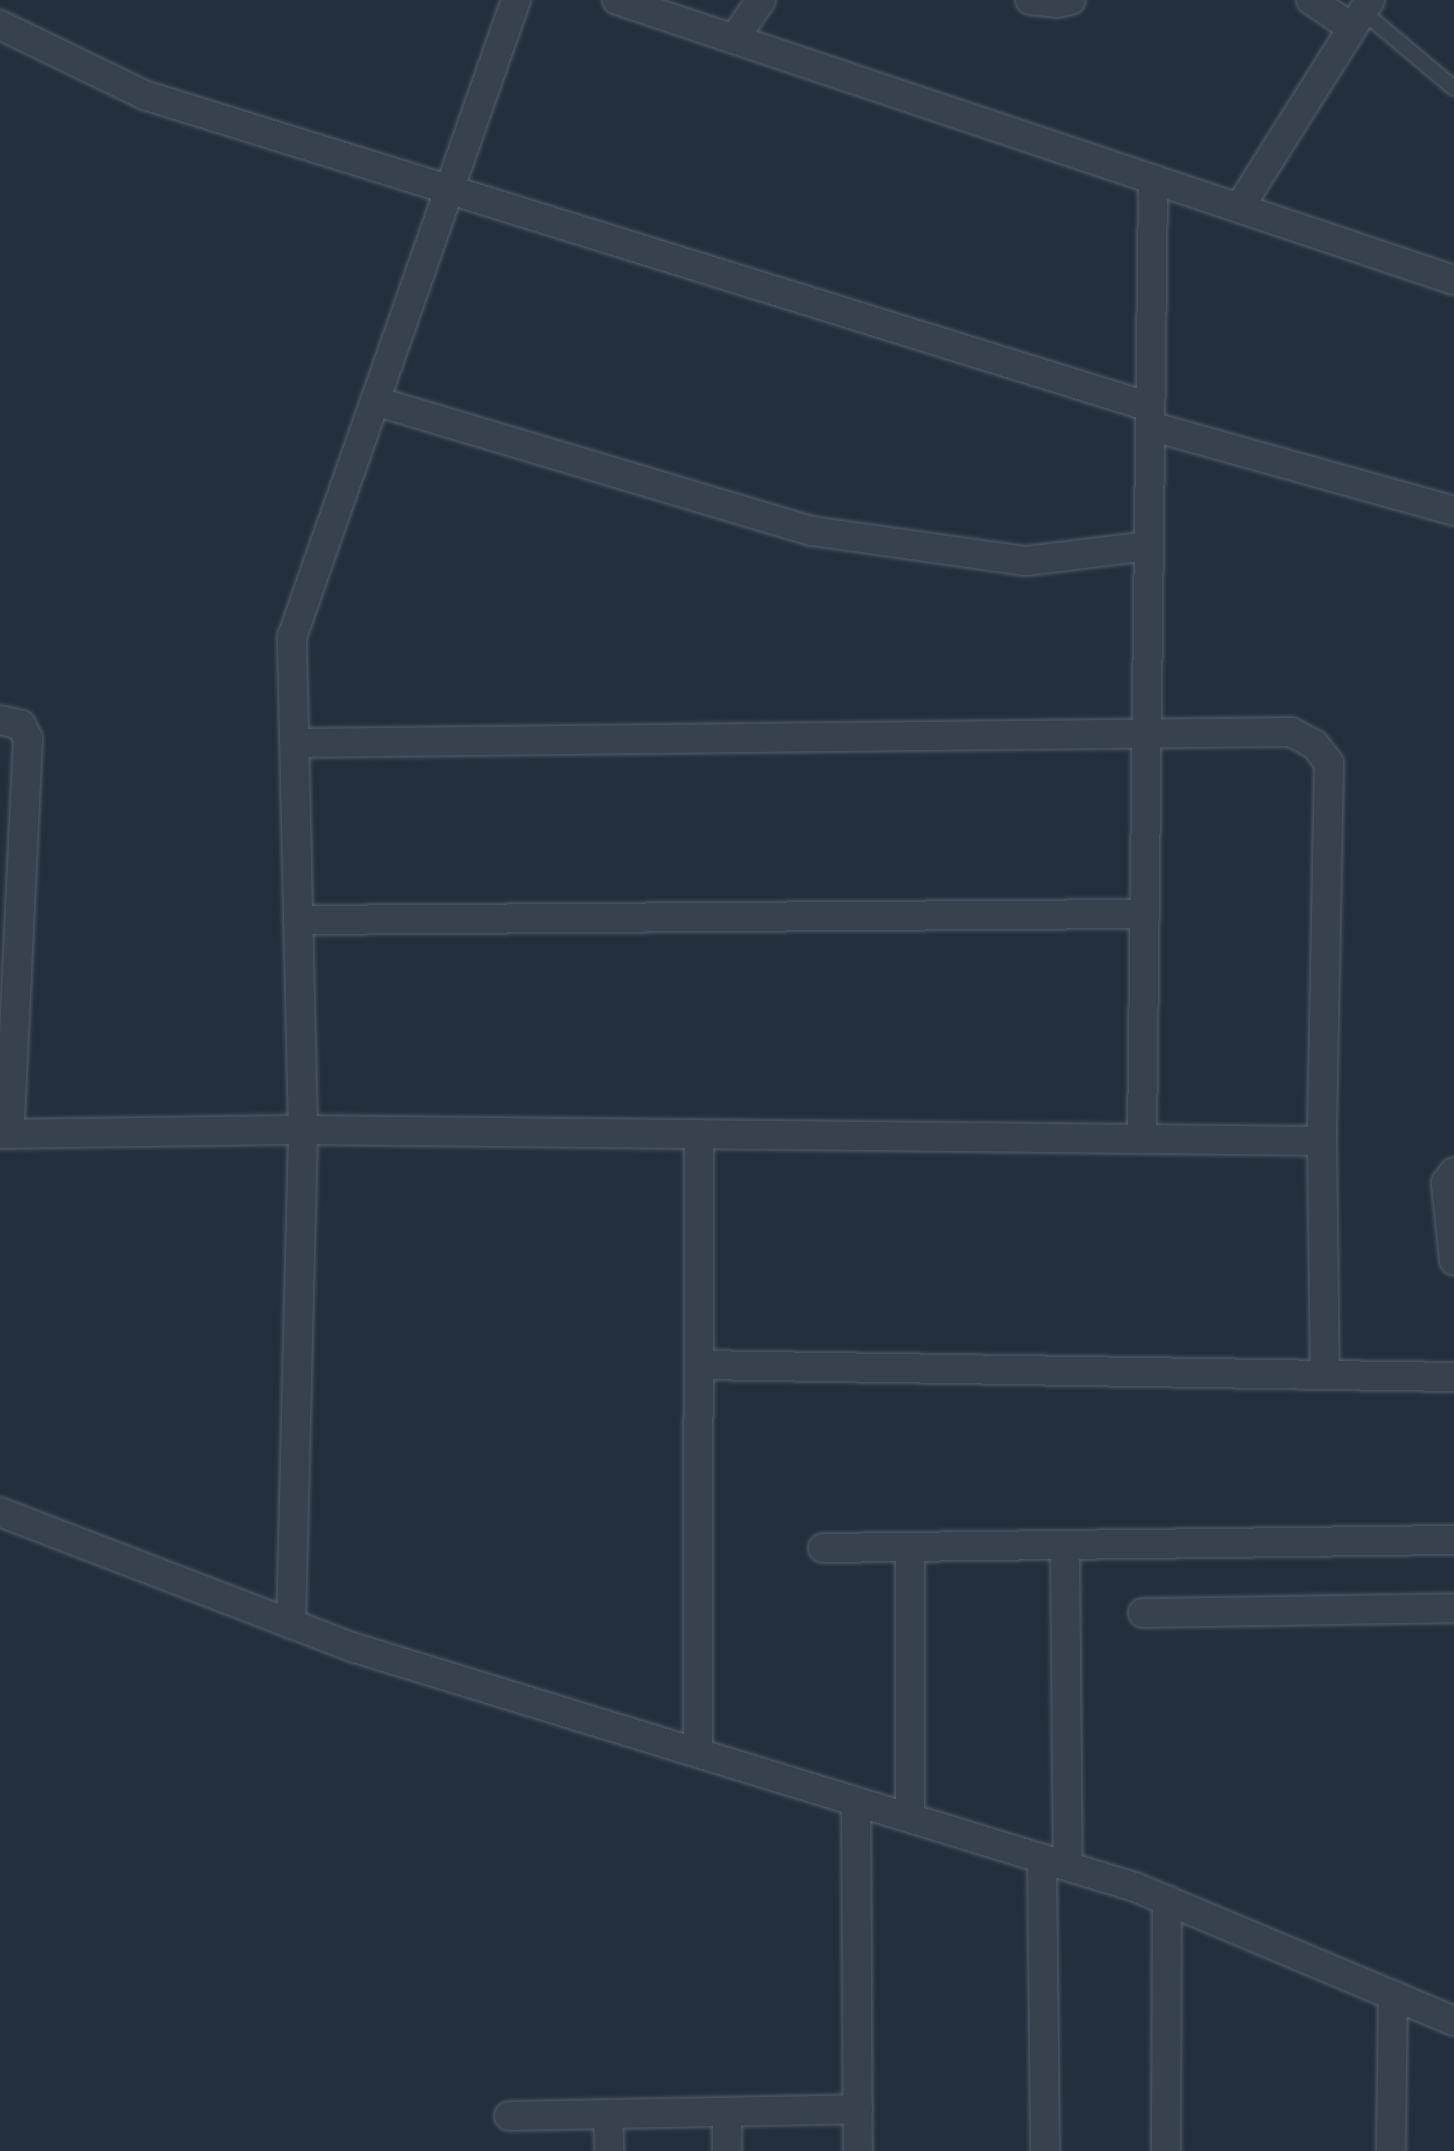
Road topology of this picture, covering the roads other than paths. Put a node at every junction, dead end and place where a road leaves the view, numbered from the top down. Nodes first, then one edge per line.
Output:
1 (516, 0) edge
2 (617, 0) edge
3 (761, 0) edge
4 (1030, 0) edge
5 (1071, 0) edge
6 (1311, 0) edge
7 (1360, 12) edge
8 (0, 25) edge
9 (734, 39) junction
10 (1454, 88) edge
11 (1153, 179) junction
12 (449, 189) junction
13 (1239, 208) junction
14 (1454, 280) edge
15 (375, 401) junction
16 (1150, 416) junction
17 (1454, 511) edge
18 (1149, 546) junction
19 (0, 720) edge
20 (1146, 735) junction
21 (295, 743) junction
22 (1144, 914) junction
23 (298, 920) junction
24 (303, 1130) junction
25 (5, 1134) edge
26 (699, 1134) junction
27 (1142, 1139) junction
28 (1322, 1141) junction
29 (1454, 1172) edge
30 (1454, 1261) edge
31 (699, 1365) junction
32 (1325, 1374) junction
33 (1454, 1377) edge
34 (0, 1512) edge
35 (1454, 1540) edge
36 (1065, 1545) junction
37 (910, 1547) junction
38 (823, 1548) dead end
39 (1454, 1608) edge
40 (1143, 1613) dead end
41 (291, 1624) junction
42 (698, 1753) junction
43 (856, 1801) junction
44 (911, 1818) junction
45 (1055, 1863) junction
46 (1167, 1900) junction
47 (1394, 1995) junction
48 (1454, 2021) edge
49 (858, 2109) junction
50 (727, 2112) junction
51 (608, 2115) junction
52 (509, 2116) dead end
53 (609, 2151) edge
54 (727, 2151) edge
55 (858, 2151) edge
56 (1045, 2151) edge
57 (1166, 2151) edge
58 (1391, 2151) edge

1 - 12 street
2 - 9 street
3 - 9 street
4 - 5 street
6 - 7 street
7 - 10 lane
7 - 13 street
8 - 12 street
9 - 11 street
11 - 13 street
11 - 16 street
12 - 15 street
12 - 16 street
13 - 14 street
15 - 18 street
15 - 21 street
16 - 17 street
16 - 18 street
18 - 20 street
19 - 25 street
20 - 21 street
20 - 22 street
20 - 28 street
21 - 23 street
22 - 23 street
22 - 27 street
23 - 24 street
24 - 25 street
24 - 26 street
24 - 41 street
26 - 27 street
26 - 31 street
27 - 28 street
28 - 32 street
29 - 30 street
31 - 32 street
31 - 42 street
32 - 33 street
34 - 41 street
35 - 36 street
36 - 37 street
36 - 45 street
37 - 38 street
37 - 44 street
39 - 40 street
41 - 42 street
42 - 43 street
43 - 44 street
43 - 49 street
44 - 45 street
45 - 46 street
45 - 56 street
46 - 47 street
46 - 57 street
47 - 48 street
47 - 58 street
49 - 50 street
49 - 55 street
50 - 51 street
50 - 54 street
51 - 52 street
51 - 53 street

